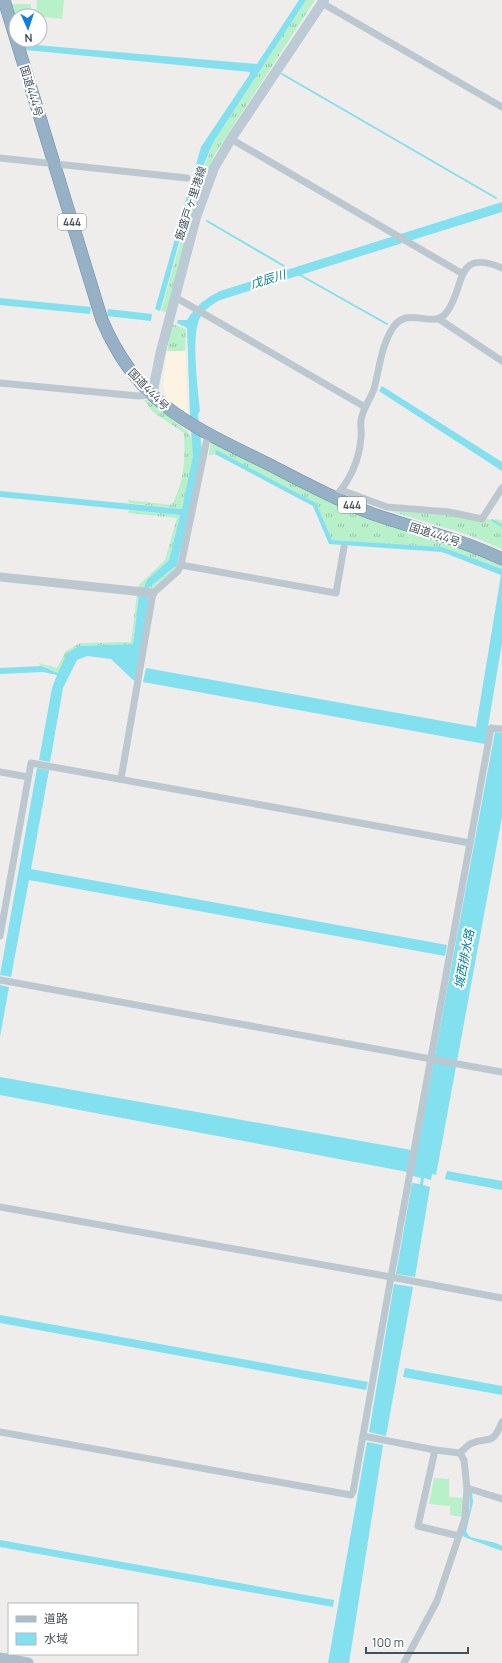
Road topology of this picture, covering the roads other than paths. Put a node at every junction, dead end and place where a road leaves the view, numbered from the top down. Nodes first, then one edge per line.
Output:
1 (4, 0) edge
2 (323, 2) edge
3 (502, 107) edge
4 (231, 139) junction
5 (0, 158) edge
6 (54, 163) junction
7 (187, 178) dead end
8 (502, 268) edge
9 (463, 274) junction
10 (175, 297) junction
11 (439, 319) junction
12 (502, 361) edge
13 (0, 383) edge
14 (152, 395) junction
15 (365, 407) junction
16 (208, 434) junction
17 (502, 488) edge
18 (338, 494) junction
19 (344, 547) dead end
20 (502, 559) edge
21 (181, 565) junction
22 (0, 577) edge
23 (154, 593) junction
24 (502, 729) edge
25 (0, 772) edge
26 (28, 777) junction
27 (121, 779) junction
28 (470, 843) junction
29 (0, 936) edge
30 (0, 980) edge
31 (432, 1059) junction
32 (502, 1072) edge
33 (0, 1207) edge
34 (391, 1278) junction
35 (502, 1298) edge
36 (502, 1422) edge
37 (0, 1432) edge
38 (363, 1436) junction
39 (435, 1450) junction
40 (460, 1453) junction
41 (467, 1488) junction
42 (502, 1499) edge
43 (458, 1536) junction
44 (0, 1658) edge
45 (28, 1663) edge
46 (404, 1663) edge

1 - 6 highway, 国道444号 / 444
2 - 3 street
2 - 4 main road, 飯盛戸ヶ里港線
4 - 9 street
4 - 10 main road, 飯盛戸ヶ里港線
5 - 6 street
6 - 7 street
6 - 14 highway, 国道444号 / 444
8 - 9 street
9 - 11 street
10 - 14 main road, 飯盛戸ヶ里港線
10 - 15 street
11 - 12 street
11 - 15 street
13 - 14 street
14 - 16 highway, 国道444号 / 444
15 - 18 street
16 - 18 highway, 国道444号 / 444
16 - 21 street
17 - 18 street
18 - 20 highway, 国道444号 / 444
19 - 21 street
21 - 23 street
22 - 23 street
23 - 27 street
24 - 28 street
25 - 26 street
26 - 27 street
26 - 29 street
27 - 28 street
28 - 31 street
30 - 31 street
31 - 32 street
31 - 34 street
33 - 34 street
34 - 35 street
34 - 38 street
36 - 40 street
37 - 38 street
38 - 39 street
39 - 40 street
39 - 43 street
40 - 41 street
41 - 42 street
41 - 43 street
43 - 46 street
44 - 45 main road

